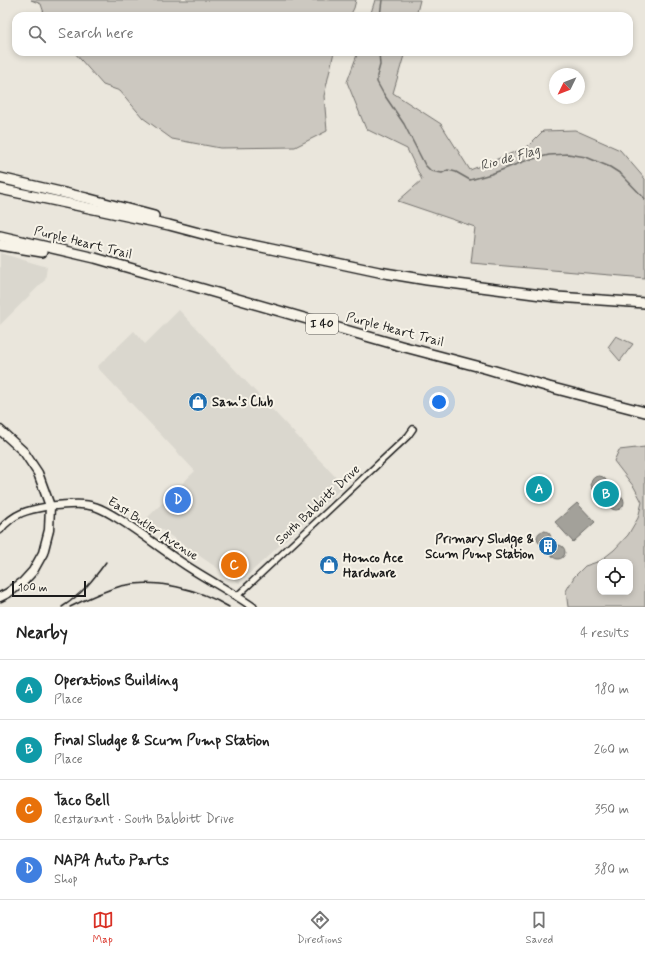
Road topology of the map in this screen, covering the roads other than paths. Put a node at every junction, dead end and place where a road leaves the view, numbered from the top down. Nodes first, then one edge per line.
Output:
1 (0, 178) edge
2 (0, 189) edge
3 (169, 225) junction
4 (0, 236) edge
5 (0, 245) edge
6 (218, 293) junction
7 (645, 303) edge
8 (645, 412) edge
9 (413, 429) dead end
10 (0, 430) edge
11 (50, 506) junction
12 (0, 530) edge
13 (237, 596) junction
14 (0, 597) edge
15 (253, 607) edge

1 - 3 highway
2 - 3 highway
3 - 7 highway
4 - 6 highway, Purple Heart Trail / I 40
5 - 6 highway
6 - 8 highway, Purple Heart Trail / I 40
9 - 13 street, South Babbitt Drive
10 - 11 main road
11 - 12 street
11 - 13 main road, East Butler Avenue
11 - 14 main road
13 - 15 main road, East Butler Avenue

